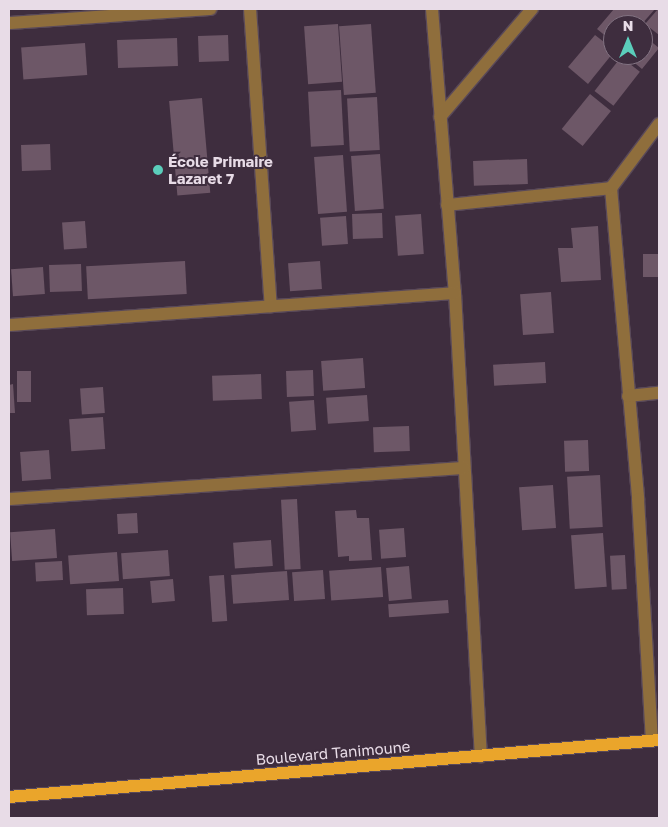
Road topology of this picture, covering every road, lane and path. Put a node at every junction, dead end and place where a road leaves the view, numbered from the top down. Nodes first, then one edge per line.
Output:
1 (211, 9) edge
2 (250, 9) edge
3 (432, 9) edge
4 (532, 9) edge
5 (9, 24) edge
6 (440, 117) junction
7 (659, 124) edge
8 (611, 188) junction
9 (447, 205) junction
10 (454, 293) junction
11 (271, 306) junction
12 (9, 325) edge
13 (659, 393) edge
14 (628, 396) junction
15 (464, 468) junction
16 (9, 499) edge
17 (656, 741) edge
18 (481, 756) junction
19 (9, 797) edge

1 - 5 street
2 - 11 street
3 - 6 street
4 - 6 street
6 - 9 street
7 - 8 street
8 - 9 street
8 - 14 street
9 - 10 street
10 - 11 street
10 - 15 street
11 - 12 street
13 - 14 street
14 - 17 street
15 - 16 street
15 - 18 street
17 - 18 main road, Boulevard Tanimoune
18 - 19 main road, Boulevard Tanimoune

